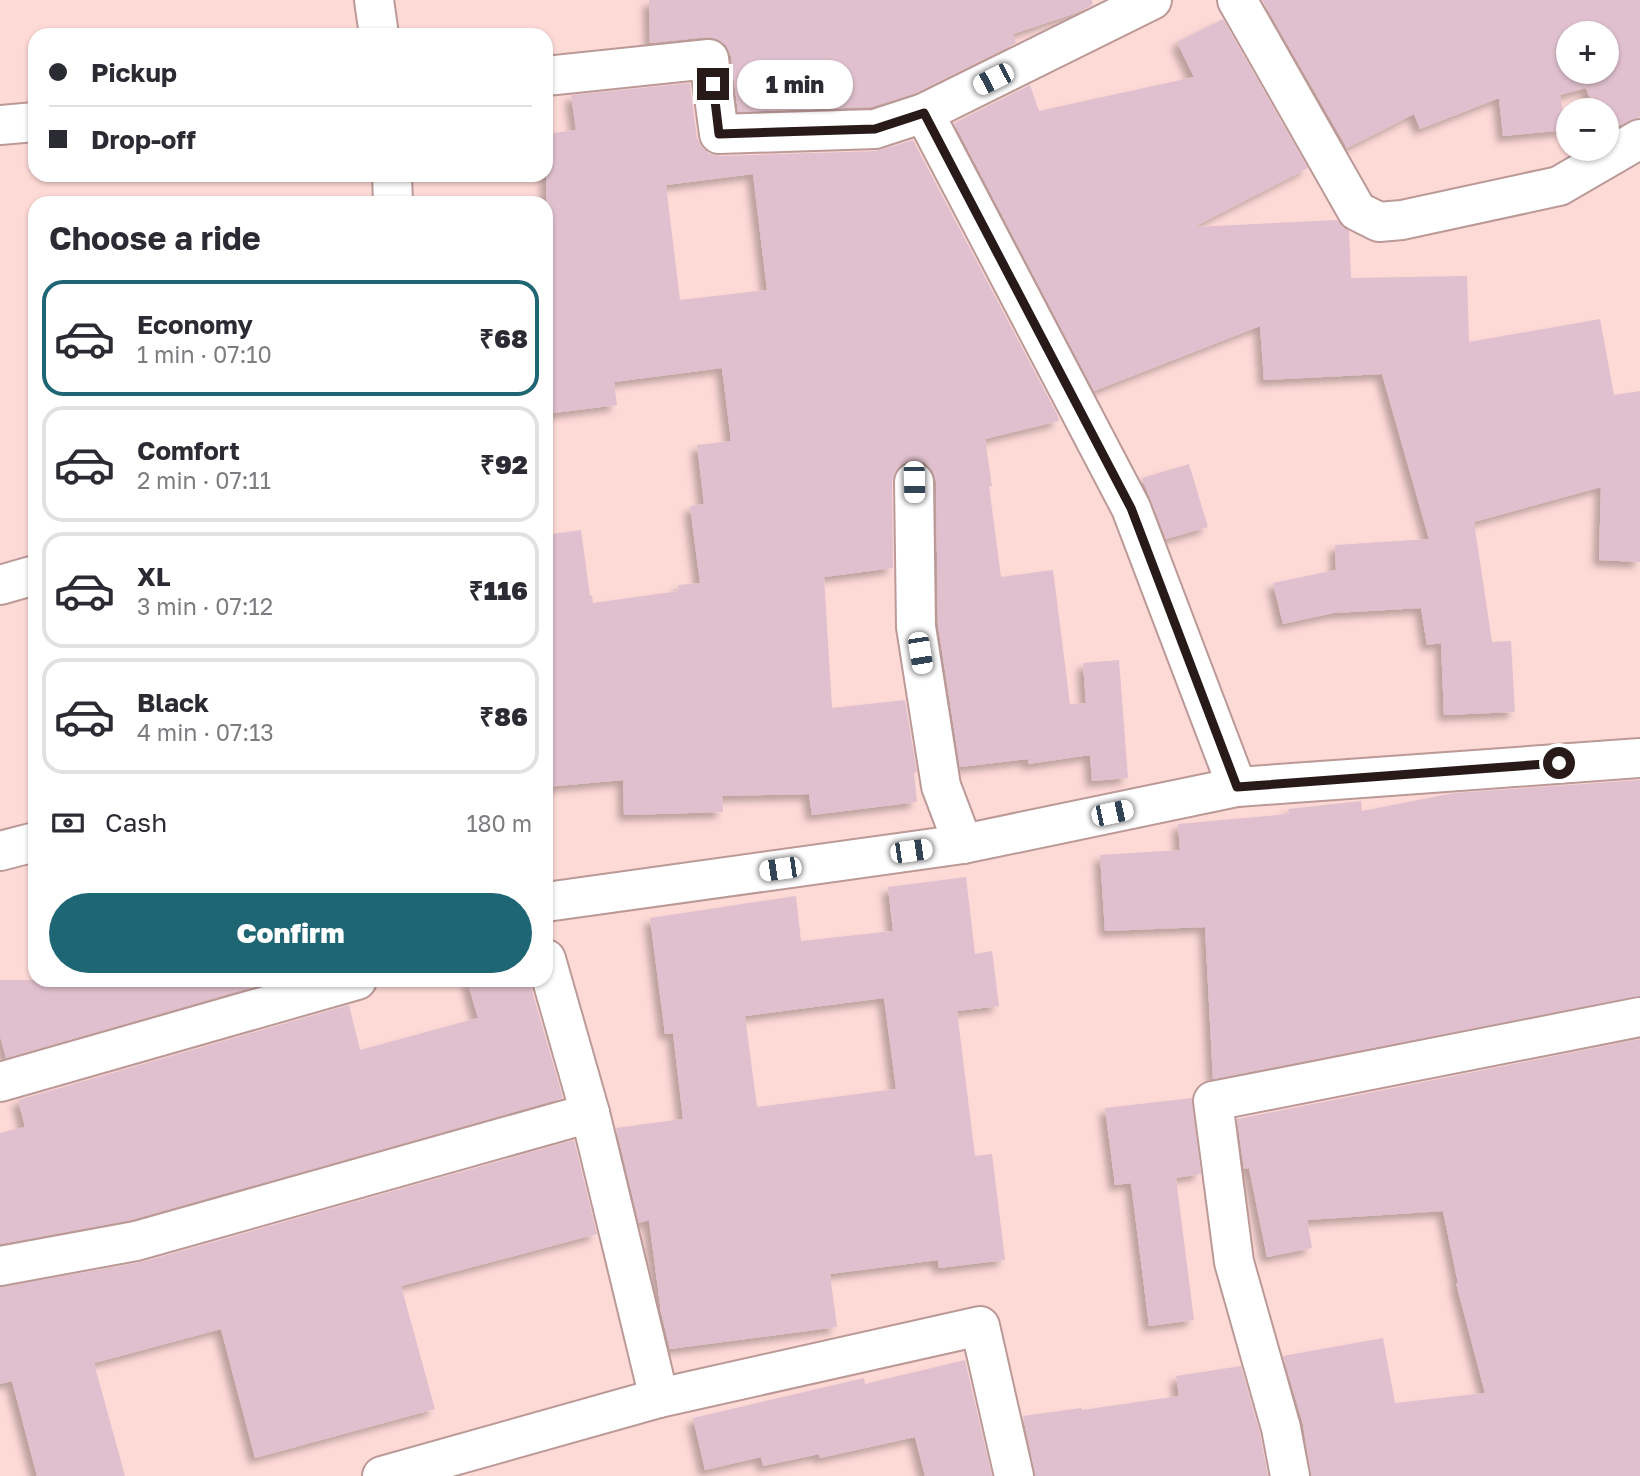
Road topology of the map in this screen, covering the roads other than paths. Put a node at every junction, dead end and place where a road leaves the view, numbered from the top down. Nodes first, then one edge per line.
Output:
1 (374, 0) edge
2 (1152, 0) edge
3 (1237, 0) edge
4 (378, 28) edge
5 (553, 75) edge
6 (924, 113) junction
7 (28, 123) edge
8 (0, 125) edge
9 (1640, 139) edge
10 (914, 482) dead end
11 (28, 577) edge
12 (0, 585) edge
13 (1640, 758) edge
14 (1237, 787) junction
15 (28, 844) edge
16 (963, 844) junction
17 (0, 851) edge
18 (553, 901) edge
19 (553, 984) edge
20 (332, 987) edge
21 (1640, 1017) edge
22 (0, 1082) edge
23 (590, 1113) junction
24 (0, 1266) edge
25 (659, 1398) junction
26 (382, 1476) edge
27 (1014, 1476) edge
28 (1290, 1476) edge

1 - 4 street
2 - 6 street
3 - 9 street
5 - 6 street
6 - 14 street
7 - 8 street
10 - 16 street
11 - 12 street
13 - 14 street
14 - 16 street
15 - 17 street
16 - 18 street
19 - 23 street
20 - 22 street
21 - 28 street
23 - 24 street
23 - 25 street
25 - 26 street
25 - 27 street

